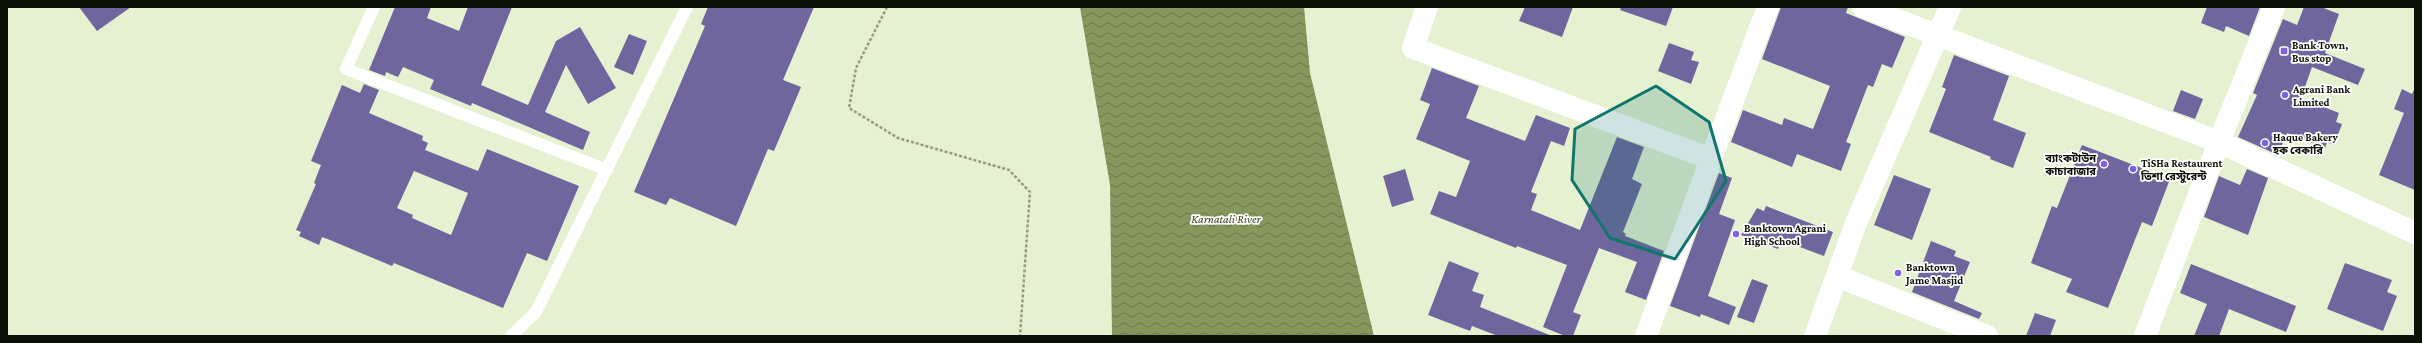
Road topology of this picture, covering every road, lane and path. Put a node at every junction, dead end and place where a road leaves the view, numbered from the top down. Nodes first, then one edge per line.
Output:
1 (374, 7) edge
2 (687, 7) edge
3 (887, 7) edge
4 (1427, 7) edge
5 (1768, 7) edge
6 (1863, 7) edge
7 (1950, 7) edge
8 (2274, 7) edge
9 (1938, 37) junction
10 (2219, 142) junction
11 (1711, 159) junction
12 (607, 170) junction
13 (2415, 233) edge
14 (1837, 276) junction
15 (511, 336) edge
16 (1020, 336) edge
17 (1646, 336) edge
18 (1815, 336) edge
19 (1987, 336) edge
20 (2146, 336) edge

1 - 12 lane
2 - 12 lane
3 - 16 path
4 - 11 street
5 - 11 street
6 - 9 street
7 - 9 street
8 - 10 street
9 - 10 street
9 - 14 street
10 - 13 street
10 - 20 street
11 - 17 street
12 - 15 lane
14 - 18 street
14 - 19 street

